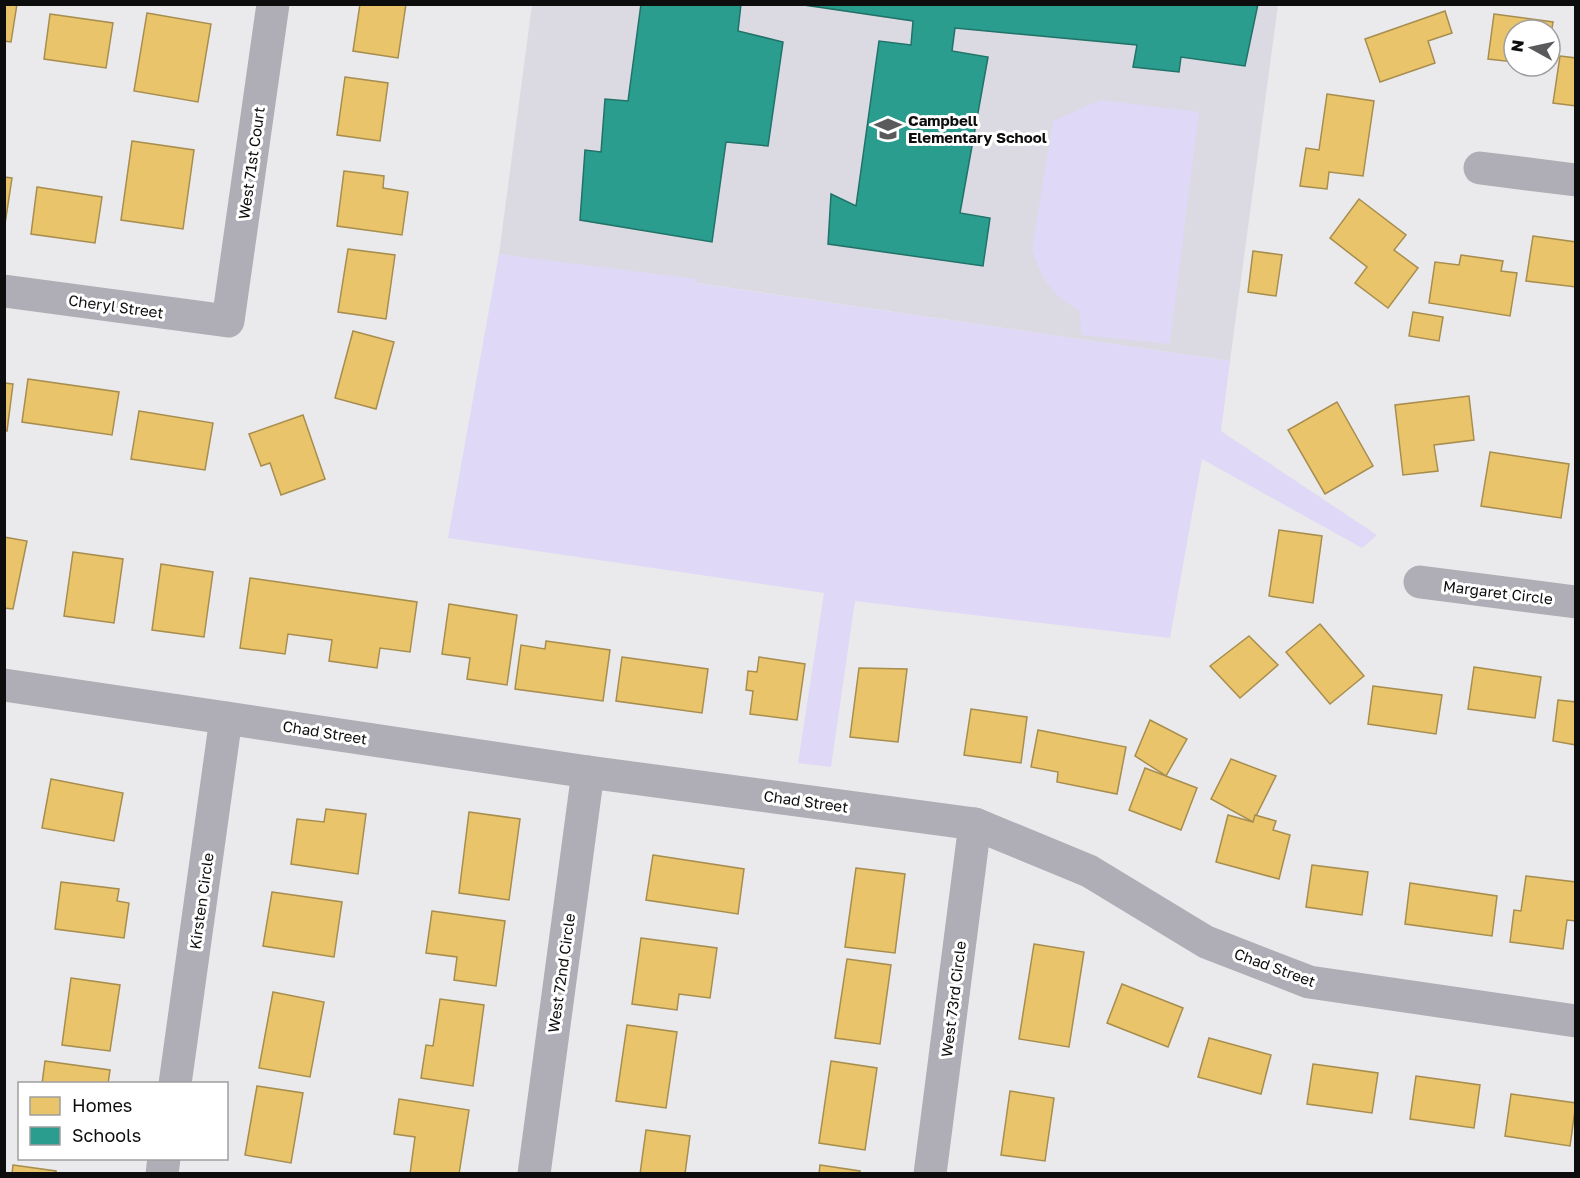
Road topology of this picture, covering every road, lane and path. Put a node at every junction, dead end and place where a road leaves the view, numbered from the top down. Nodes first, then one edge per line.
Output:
1 (273, 4) edge
2 (1480, 168) dead end
3 (1575, 180) edge
4 (4, 291) edge
5 (228, 321) joint
6 (1420, 582) dead end
7 (1575, 602) edge
8 (4, 685) edge
9 (226, 718) junction
10 (588, 772) junction
11 (975, 824) junction
12 (1575, 1022) edge
13 (175, 1082) edge
14 (534, 1173) edge
15 (930, 1173) edge

1 - 5 street, West 71st Court
2 - 3 street
4 - 5 street, Cheryl Street
6 - 7 street, Margaret Circle
8 - 9 street, Chad Street
9 - 10 street, Chad Street
9 - 13 street, Kirsten Circle
10 - 11 street, Chad Street
10 - 14 street, West 72nd Circle
11 - 12 street, Chad Street
11 - 15 street, West 73rd Circle

